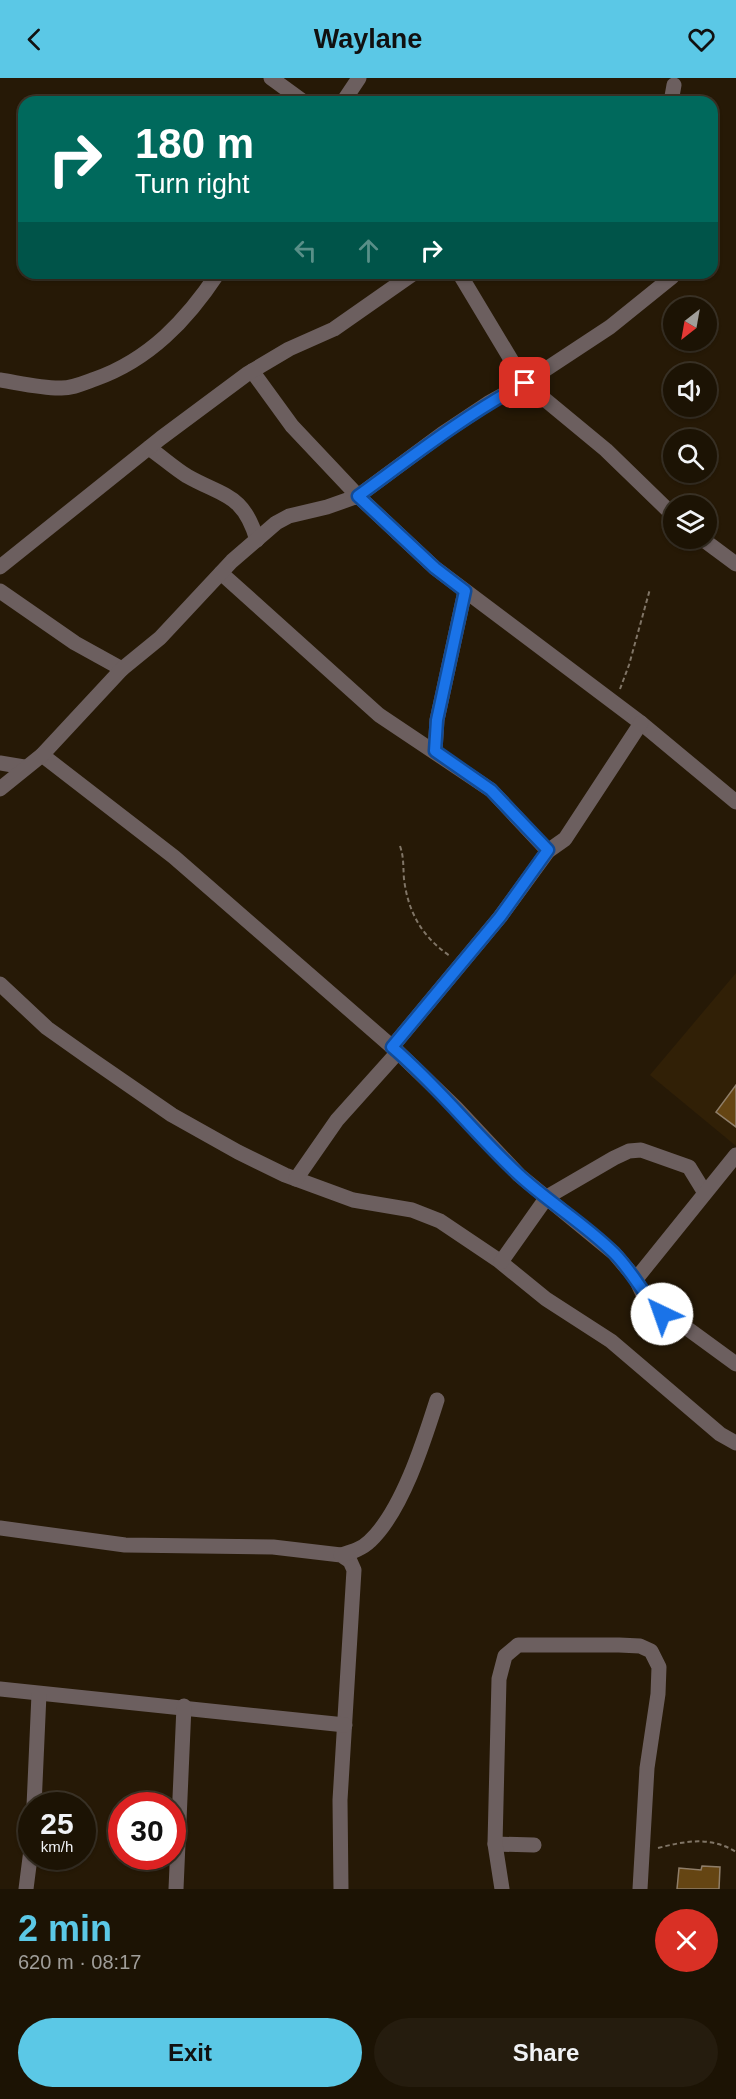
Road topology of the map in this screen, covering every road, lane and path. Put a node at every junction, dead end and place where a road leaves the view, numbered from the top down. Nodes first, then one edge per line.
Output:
1 (271, 78) edge
2 (359, 78) edge
3 (674, 85) dead end
4 (293, 96) edge
5 (347, 96) edge
6 (673, 96) edge
7 (214, 279) edge
8 (405, 279) edge
9 (463, 279) edge
10 (670, 279) edge
11 (252, 371) junction
12 (0, 380) edge
13 (525, 383) junction
14 (149, 448) junction
15 (358, 496) junction
16 (663, 505) edge
17 (257, 540) junction
18 (716, 549) edge
19 (736, 564) edge
20 (0, 567) edge
21 (221, 573) junction
22 (650, 589) dead end
23 (0, 591) edge
24 (465, 591) junction
25 (122, 669) junction
26 (614, 703) junction
27 (641, 723) junction
28 (435, 751) junction
29 (42, 755) junction
30 (0, 763) edge
31 (24, 767) junction
32 (0, 789) edge
33 (735, 800) edge
34 (400, 846) dead end
35 (548, 850) junction
36 (460, 963) junction
37 (0, 984) edge
38 (395, 1050) junction
39 (736, 1155) edge
40 (296, 1179) junction
41 (705, 1193) junction
42 (547, 1197) junction
43 (501, 1262) junction
44 (636, 1279) junction
45 (736, 1364) edge
46 (437, 1400) dead end
47 (736, 1443) edge
48 (0, 1527) edge
49 (341, 1555) junction
50 (0, 1689) edge
51 (39, 1694) junction
52 (184, 1706) junction
53 (345, 1725) junction
54 (35, 1792) edge
55 (495, 1844) junction
56 (534, 1845) dead end
57 (736, 1852) edge
58 (641, 1854) junction
59 (28, 1870) edge
60 (26, 1889) edge
61 (176, 1889) edge
62 (341, 1889) edge
63 (502, 1889) edge
64 (640, 1889) edge

1 - 4 street
2 - 5 street
3 - 6 street
7 - 12 street
8 - 11 street
9 - 13 street
10 - 13 street
11 - 14 street
11 - 15 street
13 - 15 street
13 - 16 street
14 - 17 street
14 - 20 street
15 - 17 street
15 - 24 street
17 - 21 street
18 - 19 street
21 - 25 street
21 - 28 street
22 - 26 path
23 - 25 street
24 - 26 street
24 - 28 street
25 - 29 street
26 - 27 street
27 - 33 street
27 - 35 street
28 - 35 street
29 - 31 street
29 - 38 street
30 - 31 street
31 - 32 street
34 - 36 path
35 - 36 street
36 - 38 street
37 - 40 street
38 - 40 street
38 - 42 street
39 - 41 street
40 - 43 street
41 - 42 street
41 - 44 street
42 - 43 street
42 - 44 street
43 - 47 street
44 - 45 street
46 - 49 street
48 - 49 street
49 - 53 street
50 - 51 street
51 - 52 street
51 - 54 street
52 - 53 street
52 - 61 street
53 - 62 street
55 - 56 street
55 - 58 street
55 - 63 street
57 - 58 path
58 - 64 street
59 - 60 street

